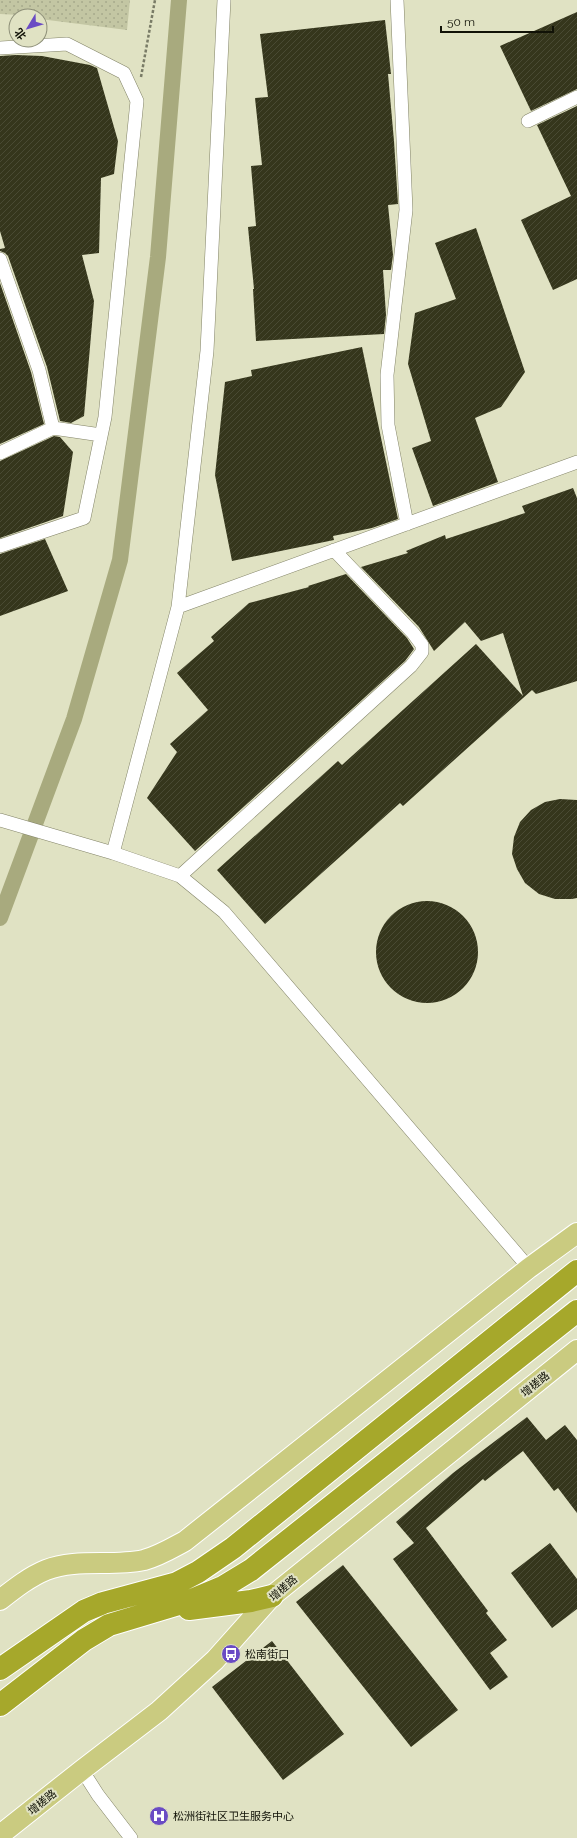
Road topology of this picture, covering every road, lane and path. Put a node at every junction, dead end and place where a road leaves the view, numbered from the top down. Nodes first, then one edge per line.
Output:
1 (155, 0) edge
2 (224, 0) edge
3 (397, 0) edge
4 (0, 48) edge
5 (577, 97) edge
6 (137, 101) junction
7 (528, 121) dead end
8 (0, 259) edge
9 (53, 428) junction
10 (101, 435) junction
11 (0, 453) edge
12 (577, 462) edge
13 (407, 524) junction
14 (0, 546) edge
15 (334, 550) junction
16 (178, 607) junction
17 (0, 820) edge
18 (113, 853) junction
19 (180, 876) junction
20 (577, 1233) edge
21 (529, 1268) junction
22 (577, 1271) edge
23 (577, 1311) edge
24 (577, 1350) edge
25 (272, 1596) junction
26 (0, 1600) edge
27 (103, 1603) junction
28 (144, 1614) junction
29 (0, 1668) edge
30 (0, 1686) edge
31 (0, 1705) edge
32 (82, 1770) junction
33 (0, 1835) edge
34 (131, 1838) edge

1 - 6 path
2 - 16 street
3 - 13 street
4 - 6 street
5 - 7 street
6 - 10 street
8 - 9 street
9 - 10 street
9 - 11 street
10 - 14 street
12 - 13 street
13 - 15 street
15 - 16 street
15 - 19 street
16 - 18 street
17 - 18 street
18 - 19 street
19 - 21 street
20 - 21 main road
21 - 26 main road
22 - 27 highway
23 - 28 highway
24 - 25 main road, 增槎路
25 - 28 highway
25 - 32 main road, 增槎路
27 - 29 highway
27 - 30 highway
28 - 31 highway
32 - 33 main road, 增槎路
32 - 34 street

